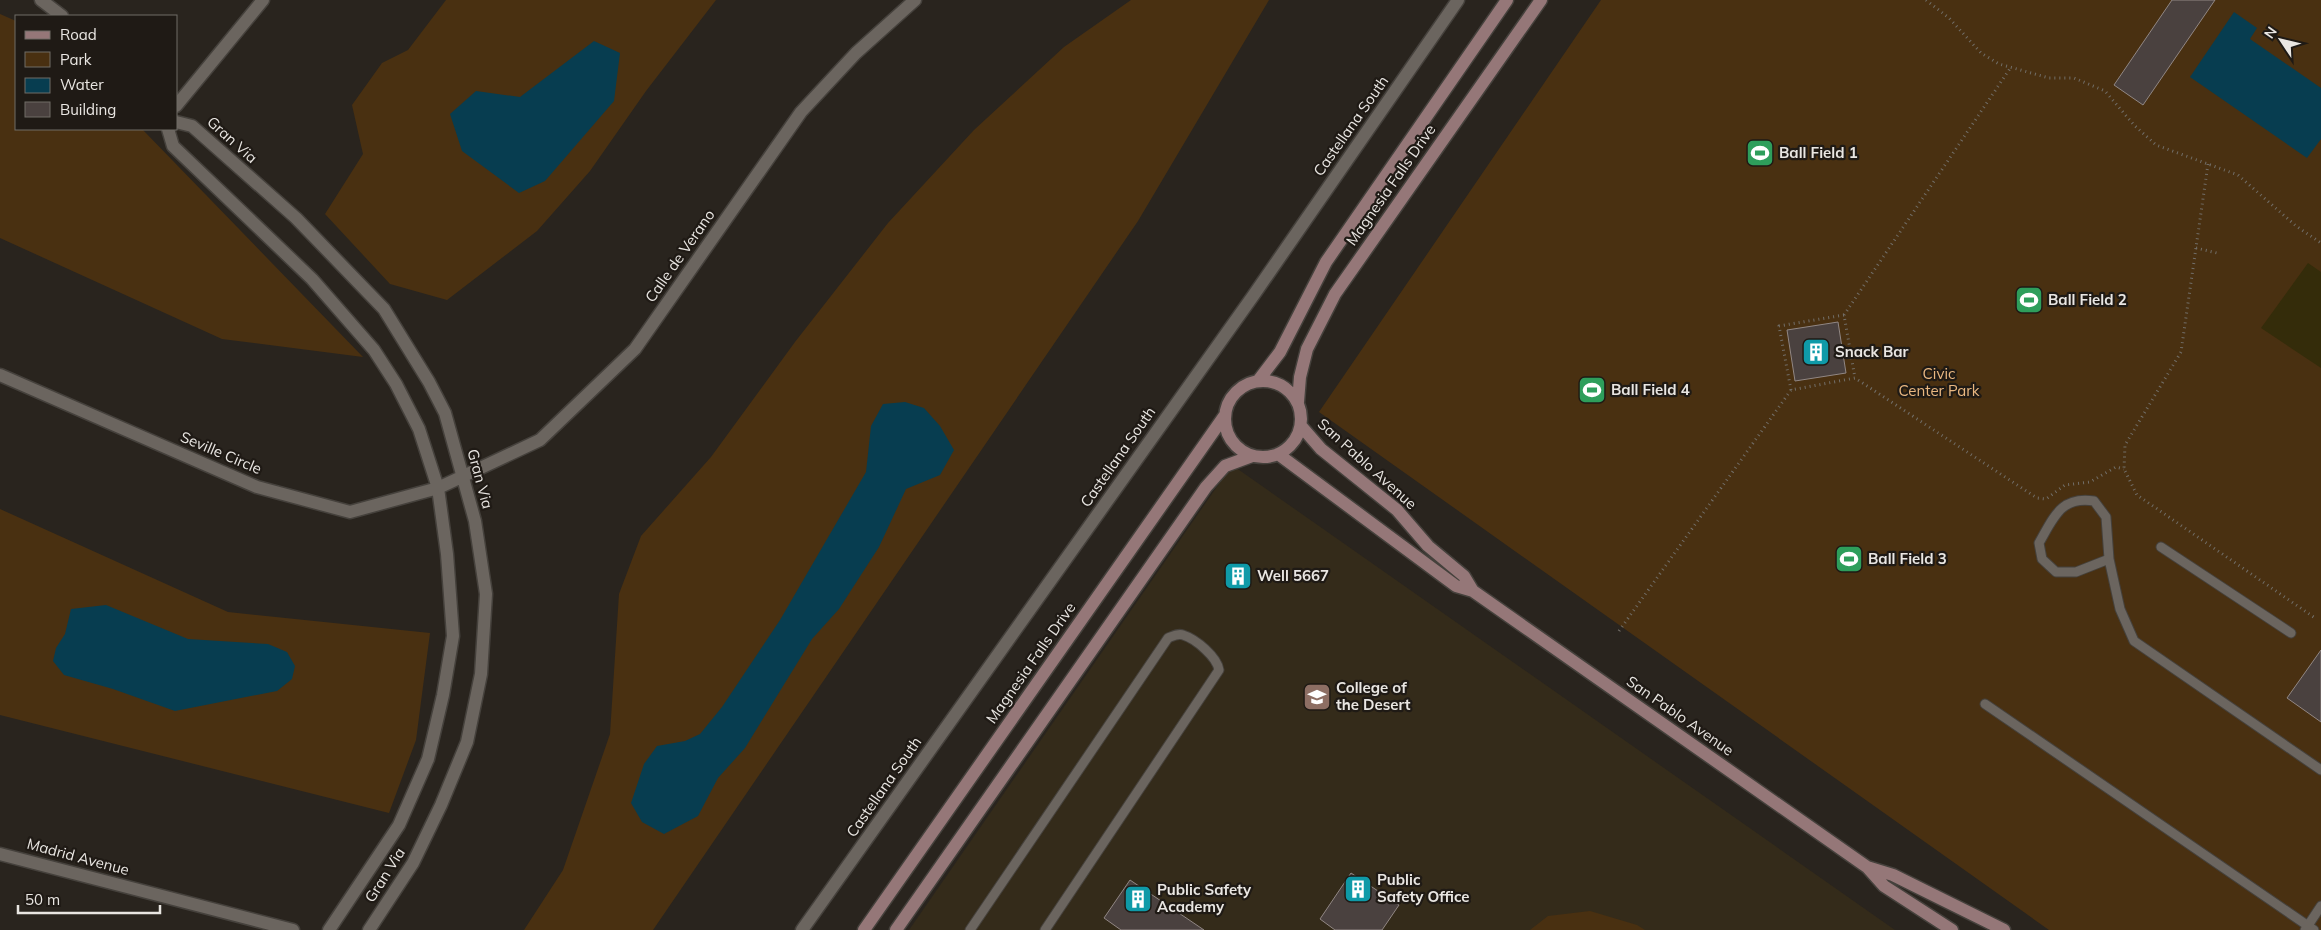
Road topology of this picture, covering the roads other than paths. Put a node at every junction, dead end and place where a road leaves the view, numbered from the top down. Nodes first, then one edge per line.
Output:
1 (41, 0) edge
2 (263, 0) edge
3 (915, 0) edge
4 (1458, 0) edge
5 (1506, 0) edge
6 (1541, 0) edge
7 (61, 15) edge
8 (178, 104) edge
9 (178, 122) edge
10 (168, 130) edge
11 (0, 375) edge
12 (1258, 381) junction
13 (1298, 402) junction
14 (1225, 414) junction
15 (1301, 426) junction
16 (1278, 454) junction
17 (1252, 456) junction
18 (462, 476) junction
19 (438, 488) junction
20 (2161, 547) dead end
21 (2109, 559) junction
22 (1473, 591) junction
23 (2291, 633) dead end
24 (1984, 704) dead end
25 (2321, 770) edge
26 (0, 854) edge
27 (1867, 867) junction
28 (2321, 906) edge
29 (2309, 928) edge
30 (293, 930) edge
31 (329, 930) edge
32 (369, 930) edge
33 (802, 930) edge
34 (864, 930) edge
35 (896, 930) edge
36 (970, 930) edge
37 (1045, 930) edge
38 (1952, 930) edge
39 (2004, 930) edge

1 - 7 street
2 - 8 street
3 - 18 street, Calle de Verano
4 - 33 street, Castellana South
5 - 12 street, Magnesia Falls Drive
6 - 13 street, Magnesia Falls Drive
9 - 18 street, Gran Via
10 - 19 street, Gran Via
11 - 19 street, Seville Circle
12 - 13 street
12 - 14 street
13 - 15 street
14 - 17 street
14 - 34 street, Magnesia Falls Drive
15 - 16 street
15 - 22 street, San Pablo Avenue
16 - 17 street
16 - 22 street, San Pablo Avenue
17 - 35 street
18 - 19 street, Calle de Verano
18 - 32 street, Gran Via
19 - 31 street, Gran Via
20 - 23 lane
21 - 21 lane
21 - 25 lane
22 - 27 street, San Pablo Avenue
24 - 29 lane
26 - 30 street, Madrid Avenue
27 - 38 street, San Pablo Avenue
27 - 39 street, San Pablo Avenue
28 - 29 lane
36 - 37 lane

